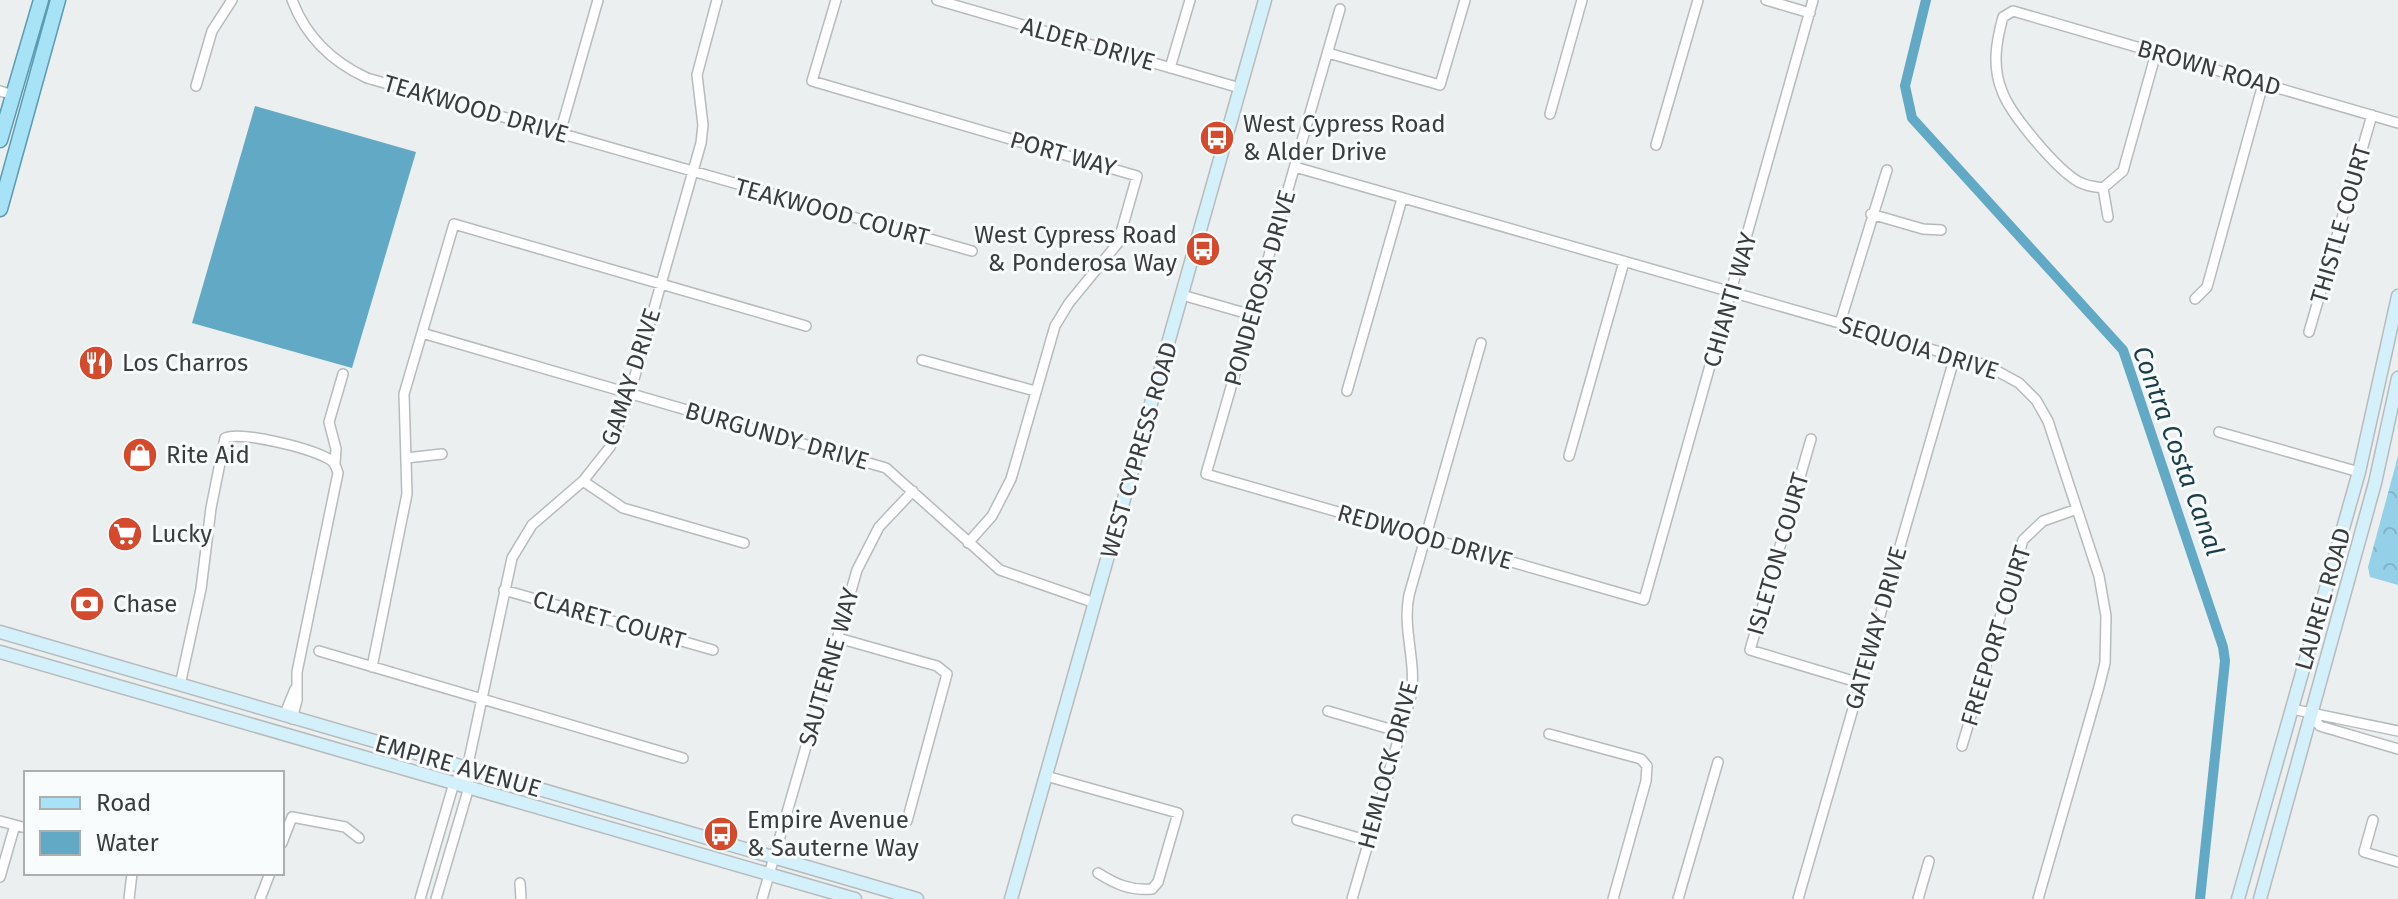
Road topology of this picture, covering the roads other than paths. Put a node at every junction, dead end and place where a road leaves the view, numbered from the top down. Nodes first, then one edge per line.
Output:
1 (41, 0) edge
2 (58, 0) edge
3 (232, 0) edge
4 (292, 0) edge
5 (598, 0) edge
6 (717, 0) edge
7 (836, 0) edge
8 (937, 0) edge
9 (1190, 0) edge
10 (1265, 0) edge
11 (1465, 0) edge
12 (1582, 0) edge
13 (1698, 0) edge
14 (1766, 0) edge
15 (1813, 0) edge
16 (1340, 9) dead end
17 (1810, 13) junction
18 (1328, 53) junction
19 (2156, 53) junction
20 (1170, 68) junction
21 (2263, 84) junction
22 (196, 86) dead end
23 (1240, 88) junction
24 (7, 93) edge
25 (1550, 114) dead end
26 (2372, 115) junction
27 (2398, 123) edge
28 (560, 133) junction
29 (0, 140) edge
30 (1656, 145) dead end
31 (1295, 167) junction
32 (1887, 170) dead end
33 (693, 173) junction
34 (2103, 188) junction
35 (1402, 199) junction
36 (0, 209) edge
37 (1871, 214) junction
38 (2108, 217) dead end
39 (1941, 230) dead end
40 (972, 251) dead end
41 (1624, 262) junction
42 (661, 284) junction
43 (1732, 293) junction
44 (1182, 295) junction
45 (2398, 296) edge
46 (2195, 299) dead end
47 (1252, 315) junction
48 (1840, 323) junction
49 (806, 326) dead end
50 (2309, 332) dead end
51 (422, 333) junction
52 (1481, 343) dead end
53 (1955, 356) junction
54 (922, 360) dead end
55 (343, 374) dead end
56 (2398, 378) edge
57 (1035, 391) junction
58 (1347, 391) dead end
59 (630, 393) junction
60 (2219, 432) dead end
61 (1811, 439) dead end
62 (442, 454) dead end
63 (1569, 456) dead end
64 (406, 458) junction
65 (335, 463) junction
66 (2359, 472) junction
67 (1206, 474) joint
68 (583, 481) junction
69 (913, 491) junction
70 (2077, 509) junction
71 (1425, 538) junction
72 (744, 543) dead end
73 (968, 543) junction
74 (504, 590) junction
75 (1644, 600) joint
76 (1095, 603) junction
77 (0, 632) edge
78 (838, 638) junction
79 (713, 650) dead end
80 (319, 651) dead end
81 (0, 652) edge
82 (372, 667) junction
83 (1860, 683) junction
84 (180, 685) junction
85 (482, 699) junction
86 (2292, 709) junction
87 (1328, 711) dead end
88 (2310, 715) junction
89 (227, 717) junction
90 (288, 717) junction
91 (2398, 731) edge
92 (1400, 732) junction
93 (1549, 734) dead end
94 (1962, 746) dead end
95 (2398, 749) edge
96 (683, 758) dead end
97 (1718, 762) dead end
98 (467, 769) junction
99 (1046, 776) junction
100 (454, 783) junction
101 (469, 787) junction
102 (1297, 820) dead end
103 (2373, 820) dead end
104 (0, 821) edge
105 (907, 821) dead end
106 (15, 825) junction
107 (24, 827) edge
108 (284, 838) edge
109 (359, 838) dead end
110 (1369, 841) junction
111 (775, 859) junction
112 (1929, 861) dead end
113 (2398, 862) edge
114 (1098, 873) dead end
115 (132, 875) edge
116 (269, 875) edge
117 (770, 875) junction
118 (0, 877) edge
119 (520, 883) dead end
120 (129, 899) edge
121 (260, 899) edge
122 (420, 899) edge
123 (436, 899) edge
124 (521, 899) edge
125 (762, 899) edge
126 (855, 899) edge
127 (917, 899) edge
128 (1011, 899) edge
129 (1352, 899) edge
130 (1613, 899) edge
131 (1678, 899) edge
132 (1798, 899) edge
133 (1918, 899) edge
134 (2038, 899) edge
135 (2238, 899) edge
136 (2260, 899) edge

1 - 24 main road
2 - 36 main road
3 - 22 street
4 - 28 street, TEAKWOOD DRIVE
5 - 28 street
6 - 33 street, GAMAY DRIVE
7 - 57 street, PORT WAY
8 - 20 street, ALDER DRIVE
9 - 20 street
10 - 23 main road, WEST CYPRESS ROAD
11 - 18 street
12 - 25 street
13 - 30 street
14 - 17 street
15 - 17 street, CHIANTI WAY
16 - 18 street, PONDEROSA DRIVE
17 - 43 street, CHIANTI WAY
18 - 31 street, PONDEROSA DRIVE
19 - 21 street, BROWN ROAD
19 - 34 street
19 - 34 street, BROWN ROAD
20 - 23 street, ALDER DRIVE
21 - 26 street, BROWN ROAD
21 - 46 street
23 - 44 main road, WEST CYPRESS ROAD
24 - 29 main road
26 - 27 street, BROWN ROAD
26 - 50 street, THISTLE COURT
28 - 33 street, TEAKWOOD DRIVE
31 - 35 street, SEQUOIA DRIVE
31 - 47 street, PONDEROSA DRIVE
32 - 37 street
33 - 40 street, TEAKWOOD COURT
33 - 42 street, GAMAY DRIVE
34 - 38 street
35 - 41 street, SEQUOIA DRIVE
35 - 58 street
37 - 39 street
37 - 48 street
41 - 43 street, SEQUOIA DRIVE
41 - 63 street
42 - 49 street
42 - 51 street
42 - 59 street, GAMAY DRIVE
43 - 48 street, SEQUOIA DRIVE
43 - 75 street, CHIANTI WAY
44 - 47 street
44 - 76 main road, WEST CYPRESS ROAD
45 - 66 main road, LAUREL ROAD
47 - 67 street, PONDEROSA DRIVE
48 - 53 street, SEQUOIA DRIVE
51 - 59 street, BURGUNDY DRIVE
51 - 64 street
52 - 71 street, HEMLOCK DRIVE
53 - 70 street, SEQUOIA DRIVE
53 - 83 street, GATEWAY DRIVE
54 - 57 street
55 - 65 street
56 - 88 main road, LAUREL ROAD
57 - 73 street, PORT WAY
59 - 68 street, GAMAY DRIVE
59 - 69 street, BURGUNDY DRIVE
60 - 66 street
61 - 83 street, ISLETON COURT
62 - 64 street
64 - 82 street
65 - 84 street
65 - 90 street
66 - 86 main road, LAUREL ROAD
67 - 71 street, REDWOOD DRIVE
68 - 72 street
68 - 74 street, GAMAY DRIVE
69 - 73 street, BURGUNDY DRIVE
69 - 78 street, SAUTERNE WAY
70 - 94 street, FREEPORT COURT
70 - 134 street, SEQUOIA DRIVE
71 - 75 street, REDWOOD DRIVE
71 - 92 street, HEMLOCK DRIVE
73 - 76 street, BURGUNDY DRIVE
74 - 79 street, CLARET COURT
74 - 85 street, GAMAY DRIVE
76 - 99 main road, WEST CYPRESS ROAD
77 - 84 main road, EMPIRE AVENUE
78 - 105 street
78 - 111 street, SAUTERNE WAY
80 - 82 street
81 - 89 main road, EMPIRE AVENUE
82 - 85 street
83 - 132 street, GATEWAY DRIVE
84 - 90 main road, EMPIRE AVENUE
85 - 96 street
85 - 98 street, GAMAY DRIVE
86 - 88 street
86 - 135 main road, LAUREL ROAD
87 - 92 street
88 - 91 street
88 - 95 street
88 - 136 main road, LAUREL ROAD
89 - 90 main road
89 - 100 main road, EMPIRE AVENUE
90 - 98 main road, EMPIRE AVENUE
92 - 110 street, HEMLOCK DRIVE
93 - 130 street
97 - 131 street
98 - 100 street
98 - 101 street
98 - 111 main road, EMPIRE AVENUE
99 - 114 street
99 - 128 main road, WEST CYPRESS ROAD
100 - 101 main road, EMPIRE AVENUE
100 - 122 street
101 - 117 main road, EMPIRE AVENUE
101 - 123 street
102 - 110 street
103 - 113 street
104 - 106 street
106 - 107 street
106 - 118 street
108 - 109 street
110 - 129 street, HEMLOCK DRIVE
111 - 117 street, SAUTERNE WAY
111 - 127 main road, EMPIRE AVENUE
112 - 133 street
115 - 120 street
116 - 121 street
117 - 125 street, SAUTERNE WAY
117 - 126 main road, EMPIRE AVENUE
119 - 124 street

